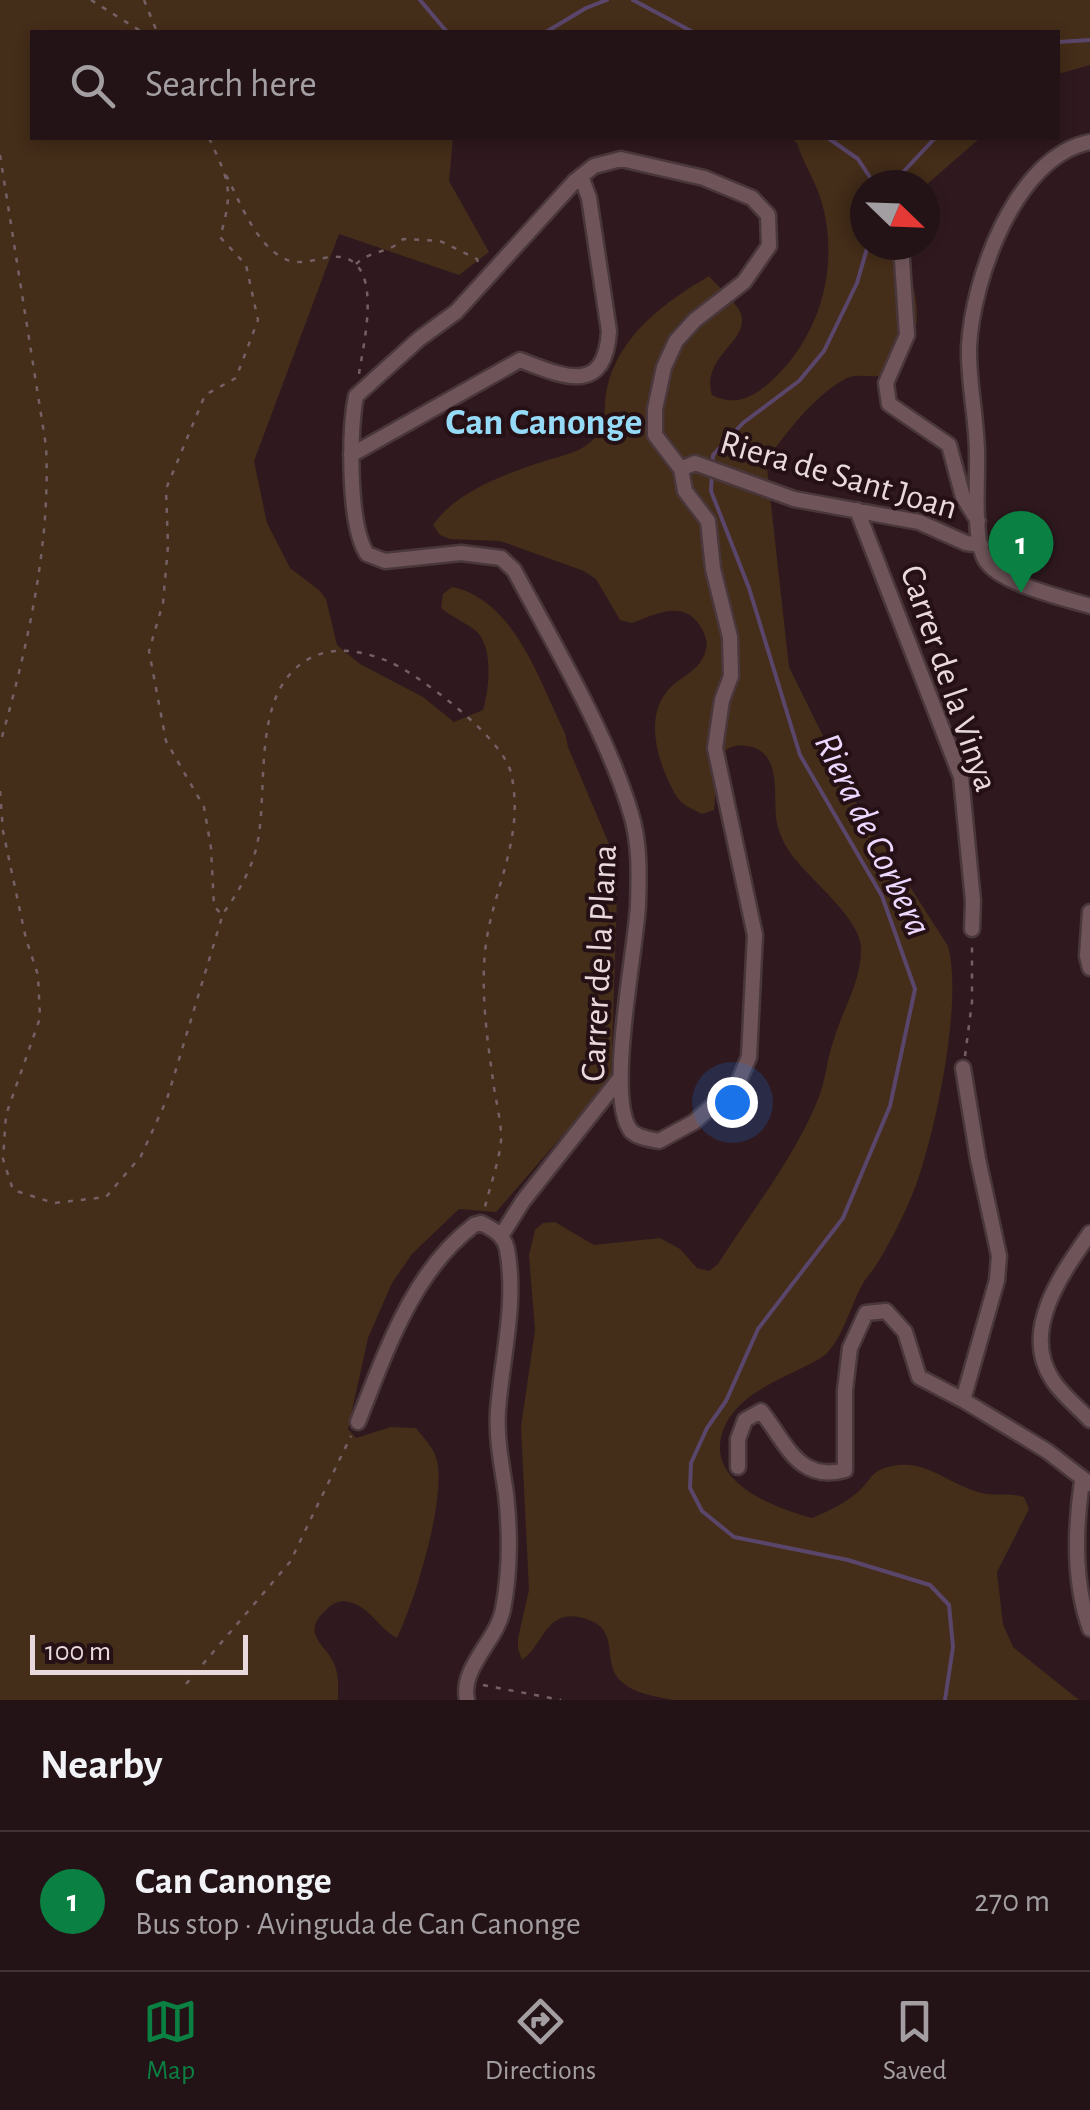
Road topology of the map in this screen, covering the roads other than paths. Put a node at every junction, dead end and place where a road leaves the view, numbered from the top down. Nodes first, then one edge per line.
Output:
1 (1090, 142) edge
2 (582, 176) junction
3 (902, 260) edge
4 (351, 455) junction
5 (688, 466) junction
6 (858, 510) junction
7 (978, 522) junction
8 (980, 546) junction
9 (1090, 606) edge
10 (1090, 912) edge
11 (972, 929) road end
12 (1090, 968) edge
13 (964, 1068) road end
14 (620, 1078) junction
15 (1090, 1233) edge
16 (500, 1236) junction
17 (963, 1400) junction
18 (1090, 1420) edge
19 (358, 1422) road end
20 (738, 1467) dead end
21 (1086, 1482) edge
22 (1090, 1629) edge
23 (467, 1700) edge

1 - 7 street
2 - 4 street, Carrer de la Plana
2 - 4 street
2 - 5 street, Carrer de la Plana
3 - 7 street
4 - 14 street, Carrer de la Plana
5 - 6 street, Riera de Sant Joan
5 - 14 street, Carrer de la Plana
6 - 8 street, Riera de Sant Joan
6 - 11 street, Carrer de la Vinya
7 - 8 street
8 - 9 street
10 - 12 street
13 - 17 street
14 - 16 street
15 - 18 street
16 - 19 street
16 - 23 street
17 - 20 street
17 - 21 street
21 - 22 street

